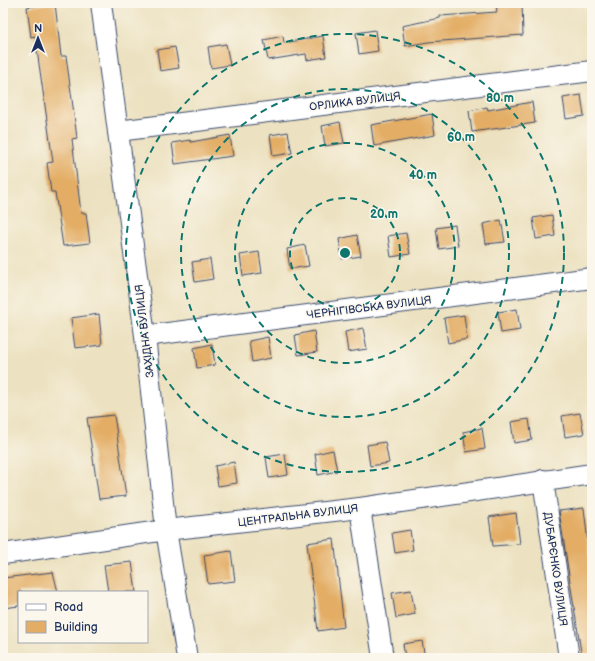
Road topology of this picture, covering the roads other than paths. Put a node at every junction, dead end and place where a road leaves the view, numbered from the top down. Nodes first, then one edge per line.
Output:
1 (101, 3) edge
2 (592, 72) edge
3 (118, 131) junction
4 (592, 278) edge
5 (145, 336) junction
6 (592, 474) edge
7 (543, 480) junction
8 (360, 508) junction
9 (166, 530) junction
10 (3, 554) edge
11 (186, 658) edge
12 (384, 658) edge
13 (569, 658) edge

1 - 3 street, ЗАХІДНА ВУЛИЦЯ
2 - 3 street, ОРЛИКА ВУЛИЦЯ
3 - 5 street, ЗАХІДНА ВУЛИЦЯ
4 - 5 street, ЧЕРНІГІВСЬКА ВУЛИЦЯ
5 - 9 street, ЗАХІДНА ВУЛИЦЯ
6 - 7 street, ЦЕНТРАЛЬНА ВУЛИЦЯ
7 - 8 street, ЦЕНТРАЛЬНА ВУЛИЦЯ
7 - 13 street, ДУБАРЄНКО ВУЛИЦЯ
8 - 9 street, ЦЕНТРАЛЬНА ВУЛИЦЯ
8 - 12 street
9 - 10 street, ЦЕНТРАЛЬНА ВУЛИЦЯ
9 - 11 street, ЗАХІДНА ВУЛИЦЯ

